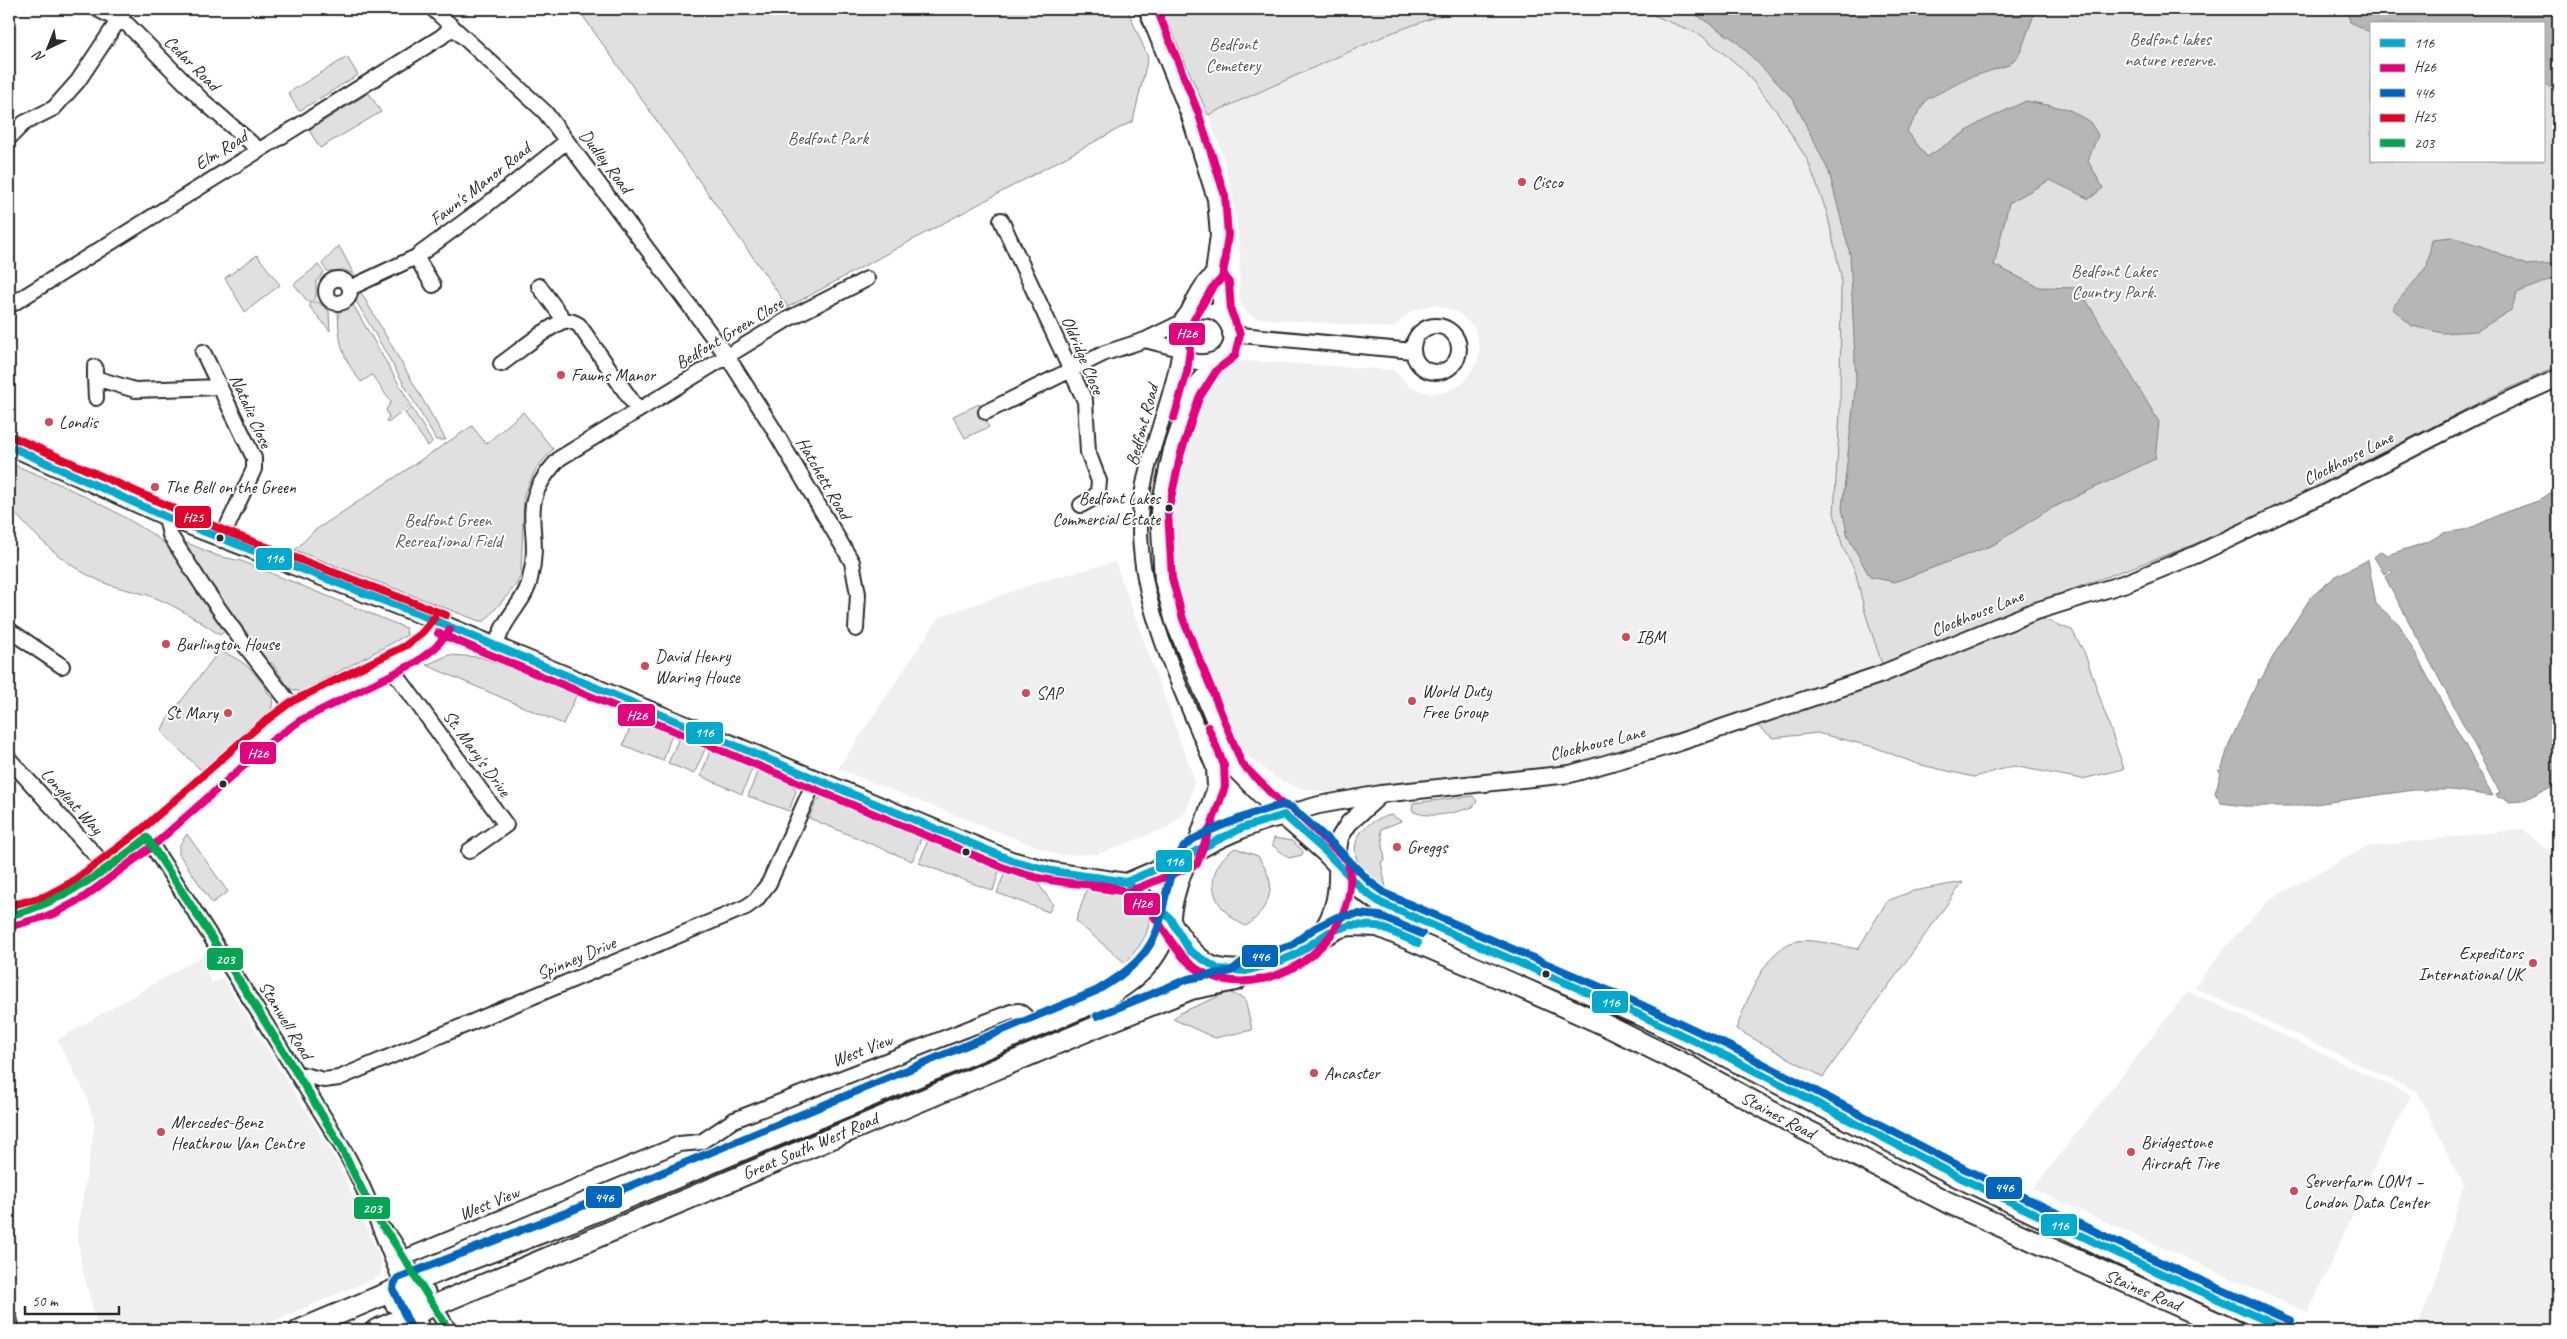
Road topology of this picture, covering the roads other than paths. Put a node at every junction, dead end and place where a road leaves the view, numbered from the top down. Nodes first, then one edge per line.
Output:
1 (97, 9) edge
2 (433, 9) edge
3 (1146, 9) edge
4 (122, 14) edge
5 (453, 27) junction
6 (9, 138) edge
7 (567, 141) junction
8 (258, 149) junction
9 (1001, 220) dead end
10 (416, 257) junction
11 (1213, 274) junction
12 (867, 279) dead end
13 (433, 285) dead end
14 (540, 286) dead end
15 (350, 288) dead end
16 (9, 306) edge
17 (1220, 315) junction
18 (1182, 320) junction
19 (565, 321) junction
20 (1230, 334) junction
21 (1145, 340) junction
22 (1180, 349) junction
23 (1413, 351) dead end
24 (203, 352) dead end
25 (727, 356) junction
26 (1210, 363) junction
27 (502, 364) dead end
28 (1072, 371) junction
29 (2558, 378) edge
30 (220, 386) junction
31 (96, 398) dead end
32 (638, 410) junction
33 (986, 412) dead end
34 (9, 446) edge
35 (1082, 505) dead end
36 (166, 517) junction
37 (221, 540) junction
38 (442, 624) junction
39 (856, 629) dead end
40 (9, 630) edge
41 (495, 647) junction
42 (62, 666) dead end
43 (390, 666) junction
44 (296, 711) junction
45 (9, 759) edge
46 (816, 778) junction
47 (1381, 794) junction
48 (1282, 816) junction
49 (147, 838) junction
50 (469, 851) dead end
51 (1190, 856) junction
52 (1338, 864) junction
53 (108, 868) junction
54 (1126, 882) junction
55 (9, 916) edge
56 (1170, 920) junction
57 (1320, 937) junction
58 (1246, 970) junction
59 (1032, 1030) junction
60 (296, 1073) junction
61 (339, 1078) junction
62 (312, 1099) junction
63 (700, 1142) junction
64 (708, 1163) junction
65 (382, 1227) junction
66 (404, 1258) junction
67 (418, 1302) edge
68 (9, 1318) edge
69 (12, 1330) edge
70 (300, 1330) edge
71 (323, 1330) edge
72 (376, 1330) edge
73 (449, 1330) edge
74 (2233, 1330) edge
75 (2288, 1330) edge

1 - 4 street, Cedar Road
2 - 5 street, Dudley Road
3 - 11 street
4 - 6 street
4 - 8 street, Cedar Road
5 - 7 street, Dudley Road
5 - 8 street, Elm Road
7 - 10 street, Fawn's Manor Road
7 - 25 street, Dudley Road
8 - 16 street, Elm Road
9 - 28 street, Oldridge Close
10 - 13 street
10 - 15 street, Fawn's Manor Road
11 - 17 street
11 - 18 street, Bedfont Road
12 - 25 street, Bedfont Green Close
14 - 19 street
17 - 18 street
17 - 20 street
18 - 21 street
18 - 22 street, Bedfont Road
19 - 27 street
19 - 32 street
20 - 23 street
20 - 26 street, Bedfont Road
21 - 22 street
21 - 28 street
22 - 26 street
22 - 51 street, Bedfont Road
24 - 30 street, Natalie Close
25 - 32 street, Bedfont Green Close
25 - 39 street, Hatchett Road
26 - 48 street, Bedfont Road
28 - 33 street
28 - 35 street, Oldridge Close
29 - 47 main road, Clockhouse Lane
30 - 31 street
30 - 37 street, Natalie Close
32 - 41 street, Bedfont Green Close
34 - 36 main road
36 - 37 main road
36 - 44 street
37 - 38 main road
38 - 41 main road
38 - 43 street
40 - 42 street
41 - 46 main road
43 - 44 street
43 - 50 street, St. Mary's Drive
44 - 49 street
45 - 53 street, Longleat Way
46 - 54 main road
46 - 61 street, Spinney Drive
47 - 48 main road, Clockhouse Lane
47 - 52 main road
48 - 51 highway
48 - 52 highway
49 - 53 street
49 - 60 street, Stanwell Road
51 - 54 main road
51 - 56 highway
52 - 57 highway
52 - 75 highway, Staines Road
53 - 55 street
54 - 56 main road
56 - 58 highway
56 - 59 highway, Great South West Road
57 - 58 highway
57 - 74 highway, Staines Road
58 - 67 highway, Great South West Road
59 - 63 street, West View
59 - 64 highway, Great South West Road
60 - 61 street, Spinney Drive
60 - 62 street, Stanwell Road
61 - 62 street, Spinney Drive
62 - 65 street, Stanwell Road
63 - 64 street
63 - 66 street, West View
64 - 67 highway, Great South West Road
65 - 66 street, Stanwell Road
65 - 67 street, Stanwell Road
66 - 67 street, Stanwell Road
67 - 70 highway, Great South West Road
67 - 71 highway
67 - 72 highway, Great South West Road
67 - 73 street, Stanwell Road
68 - 69 street

